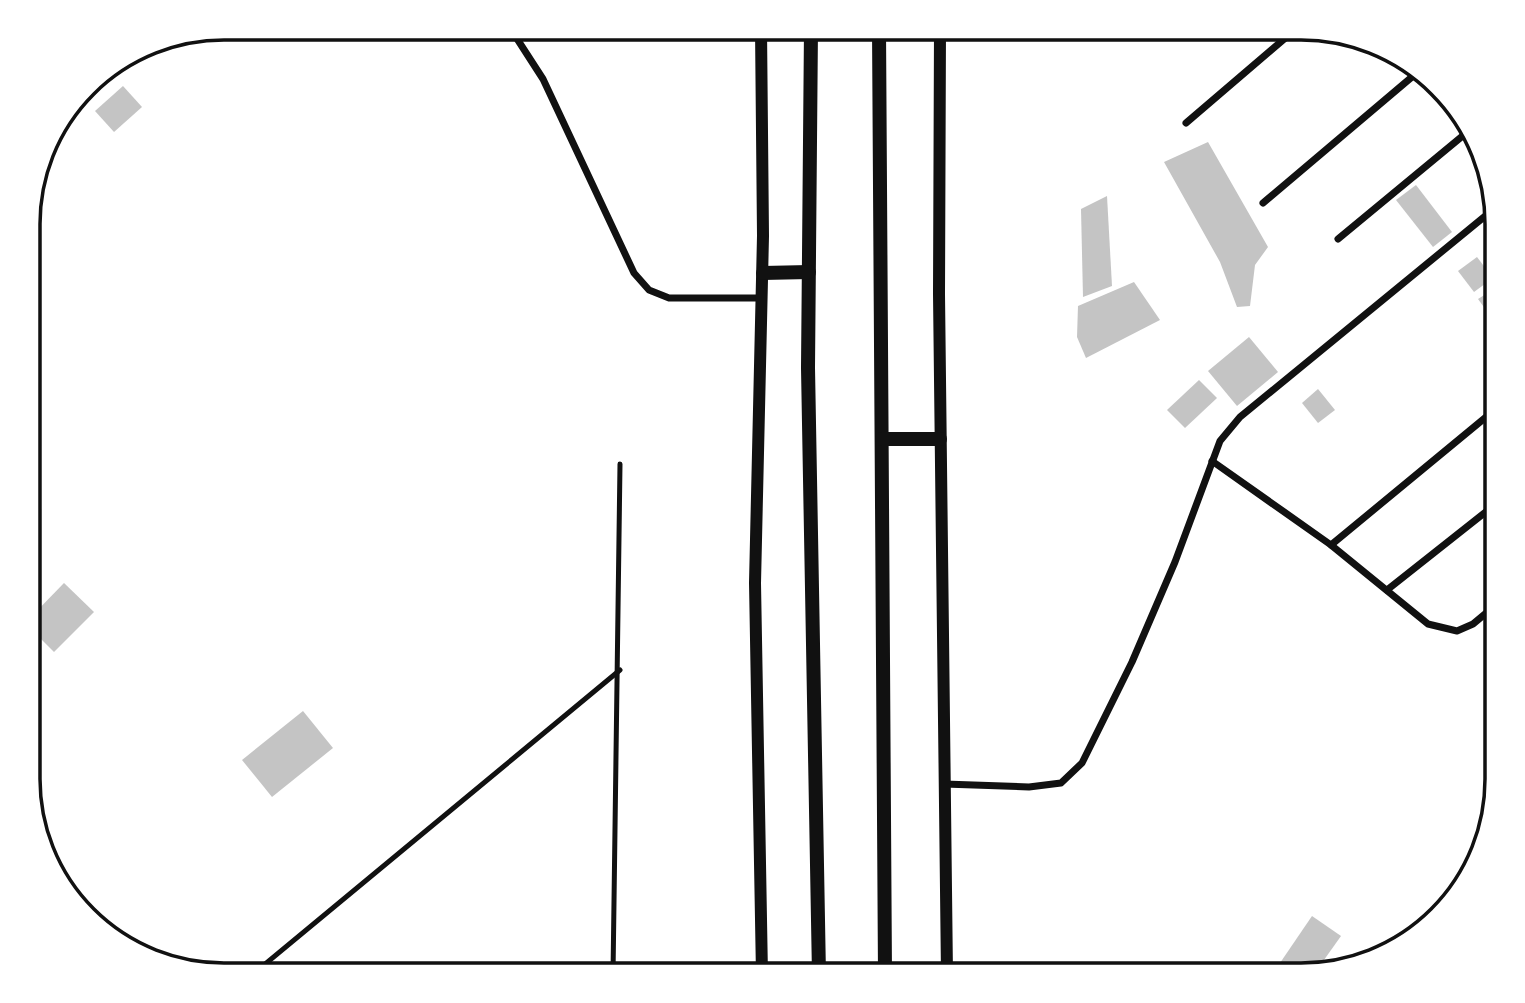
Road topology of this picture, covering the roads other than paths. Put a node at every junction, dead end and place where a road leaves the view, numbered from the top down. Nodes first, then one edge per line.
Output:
1 (518, 40) edge
2 (761, 40) edge
3 (811, 40) edge
4 (879, 40) edge
5 (940, 40) edge
6 (1283, 40) edge
7 (1411, 78) edge
8 (1186, 124) dead end
9 (1462, 136) edge
10 (1263, 203) dead end
11 (1484, 217) edge
12 (1338, 239) dead end
13 (810, 272) junction
14 (762, 273) junction
15 (762, 298) junction
16 (1484, 419) edge
17 (882, 439) junction
18 (940, 439) junction
19 (1212, 461) junction
20 (620, 464) dead end
21 (1484, 513) edge
22 (1331, 545) junction
23 (1387, 590) junction
24 (1484, 615) edge
25 (620, 670) junction
26 (944, 784) junction
27 (819, 962) edge
28 (885, 962) edge
29 (947, 962) edge
30 (267, 963) edge
31 (613, 963) edge
32 (761, 963) edge

1 - 15 street
2 - 14 street
3 - 13 main road
4 - 17 main road
5 - 18 street
6 - 8 street
7 - 10 street
9 - 12 street
11 - 19 street
13 - 14 main road
13 - 27 main road
14 - 15 street
15 - 32 street
16 - 22 street
17 - 18 main road
17 - 28 main road
18 - 26 street
19 - 22 street
19 - 26 street
20 - 25 lane
21 - 23 street
22 - 23 street
23 - 24 street
25 - 30 lane
25 - 31 lane
26 - 29 street

